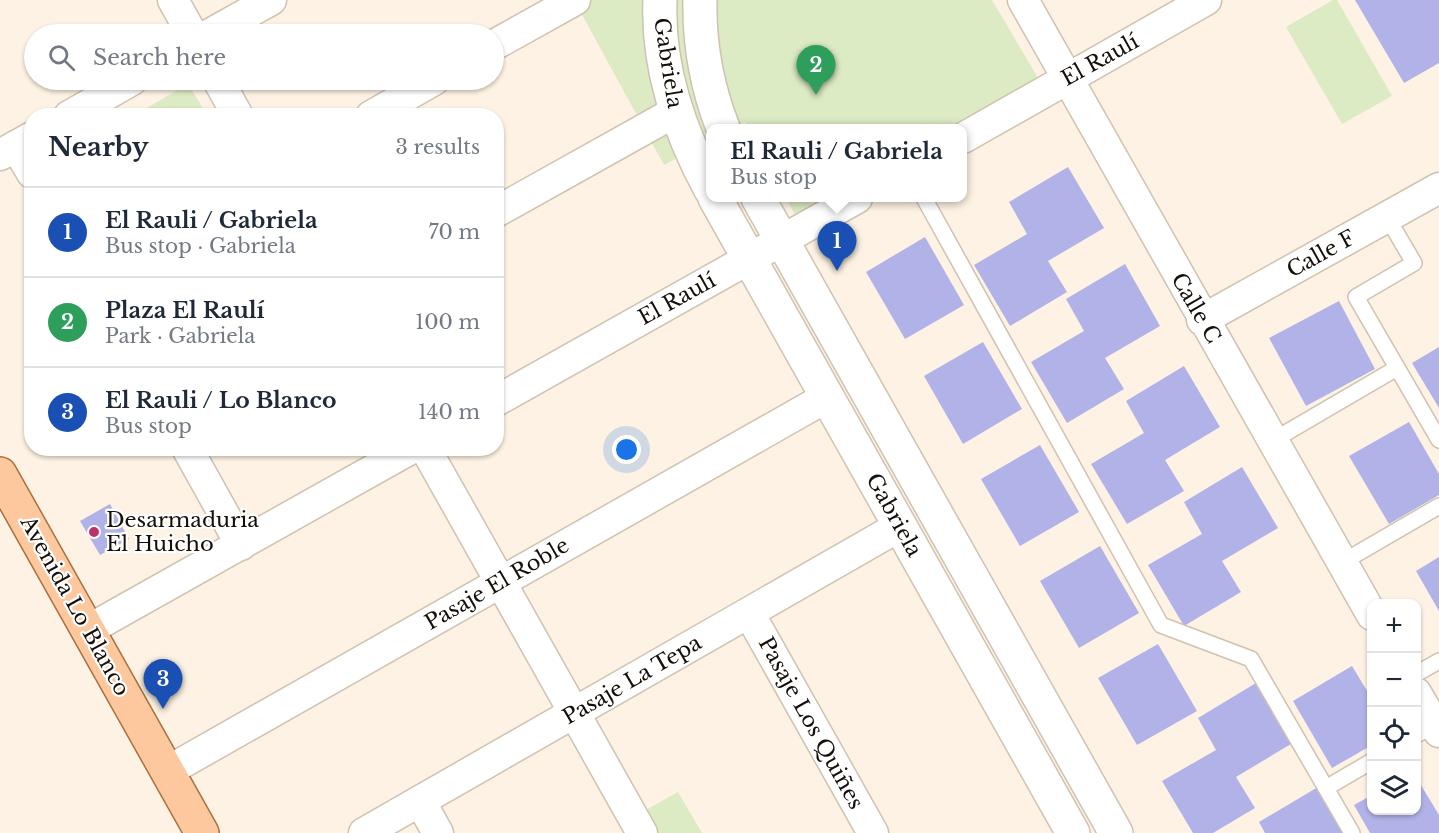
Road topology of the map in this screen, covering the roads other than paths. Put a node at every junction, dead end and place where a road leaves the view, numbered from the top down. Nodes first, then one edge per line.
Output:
1 (173, 0) edge
2 (271, 0) edge
3 (575, 0) edge
4 (660, 0) edge
5 (700, 0) edge
6 (1023, 0) edge
7 (1206, 0) edge
8 (186, 24) edge
9 (228, 24) edge
10 (504, 39) edge
11 (1067, 79) junction
12 (114, 90) edge
13 (224, 90) edge
14 (416, 90) edge
15 (83, 108) edge
16 (234, 108) edge
17 (385, 108) edge
18 (675, 112) junction
19 (721, 124) edge
20 (967, 136) edge
21 (16, 146) edge
22 (24, 160) edge
23 (706, 180) edge
24 (1439, 188) edge
25 (717, 202) edge
26 (760, 202) edge
27 (850, 202) edge
28 (926, 202) edge
29 (504, 208) edge
30 (1387, 217) junction
31 (782, 240) junction
32 (749, 259) junction
33 (1202, 320) junction
34 (1397, 368) junction
35 (504, 397) edge
36 (827, 397) junction
37 (1439, 440) edge
38 (1272, 441) junction
39 (191, 456) edge
40 (398, 456) edge
41 (429, 456) edge
42 (0, 474) edge
43 (1439, 506) edge
44 (900, 526) junction
45 (241, 545) junction
46 (1341, 563) junction
47 (500, 582) junction
48 (1367, 608) edge
49 (749, 612) junction
50 (88, 630) junction
51 (1439, 661) edge
52 (1421, 671) edge
53 (1421, 707) edge
54 (574, 713) junction
55 (1430, 731) edge
56 (1367, 763) edge
57 (168, 771) junction
58 (1326, 788) junction
59 (420, 801) junction
60 (1103, 829) edge
61 (202, 833) edge
62 (364, 833) edge
63 (438, 833) edge
64 (642, 833) edge
65 (873, 833) edge
66 (1073, 833) edge
67 (1352, 833) edge

1 - 8 street
2 - 9 street
3 - 10 street
4 - 18 street, Gabriela
5 - 19 street, Gabriela
6 - 11 street, Calle C
7 - 11 street, El Raulí
11 - 20 street, El Raulí
11 - 33 street, Calle C
12 - 15 street
13 - 16 street
14 - 17 street
18 - 23 street, Gabriela
18 - 29 street
21 - 22 street
24 - 30 street, Calle F
25 - 32 street, Gabriela
26 - 31 street, Gabriela
27 - 31 street, El Raulí
28 - 58 lane
30 - 33 street, Calle F
30 - 34 lane
31 - 32 street, El Raulí
31 - 60 street, Gabriela
32 - 35 street, El Raulí
32 - 36 street, Gabriela
33 - 38 street, Calle C
34 - 37 lane
34 - 38 lane
36 - 44 street, Gabriela
36 - 47 street, Pasaje El Roble
38 - 46 street, Calle C
39 - 45 street
40 - 45 street
41 - 47 street
42 - 50 main road, Avenida Lo Blanco
43 - 46 lane
44 - 49 street, Pasaje La Tepa
44 - 66 street, Gabriela
45 - 50 street
46 - 48 street, Calle C
47 - 54 street
47 - 57 street, Pasaje El Roble
49 - 54 street, Pasaje La Tepa
49 - 65 street, Pasaje Los Quiñes
50 - 57 main road, Avenida Lo Blanco
51 - 52 lane
53 - 55 street
54 - 59 street, Pasaje La Tepa
54 - 64 street
56 - 58 lane
57 - 61 main road, Avenida Lo Blanco
58 - 67 lane
59 - 62 street, Pasaje La Tepa
59 - 63 street

